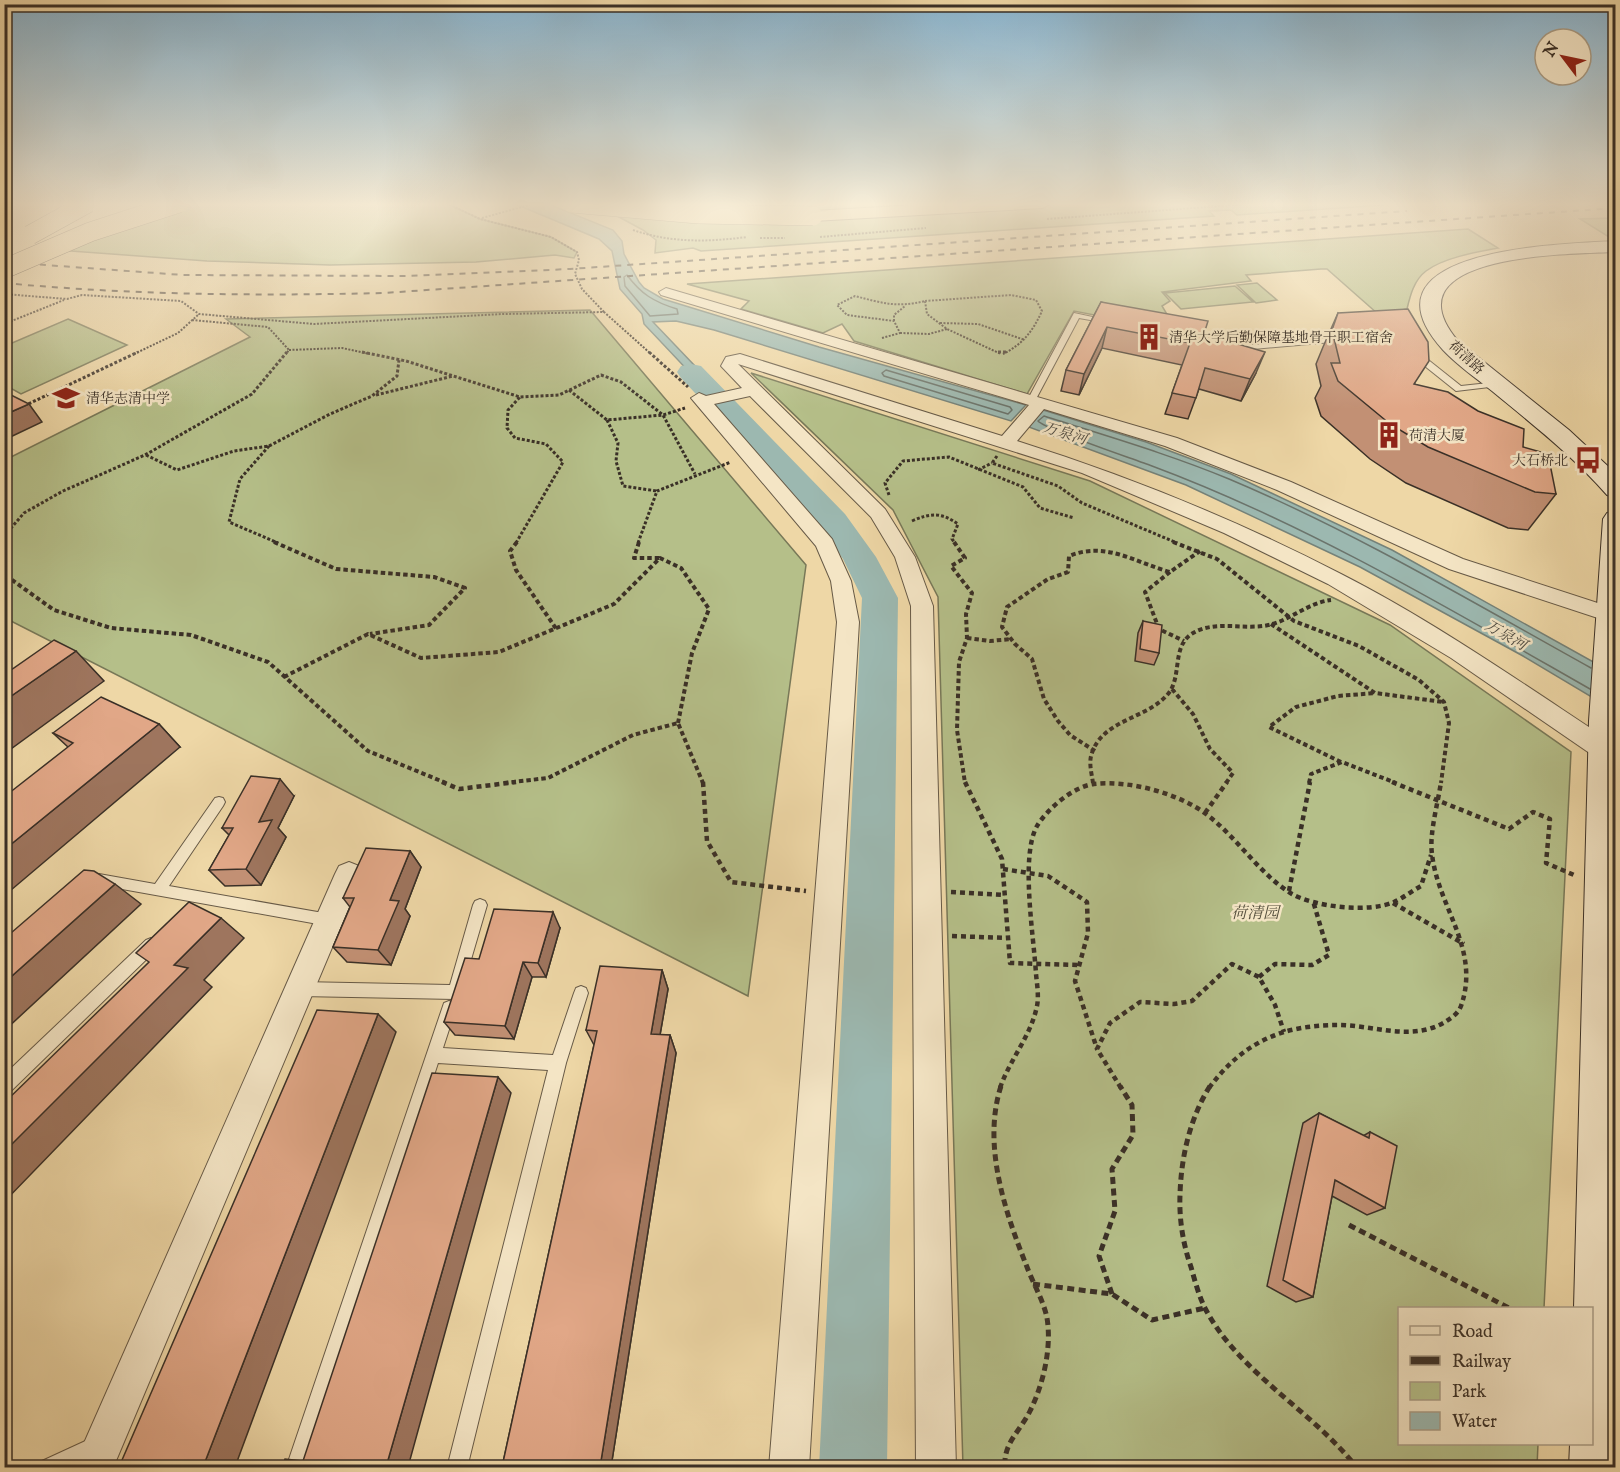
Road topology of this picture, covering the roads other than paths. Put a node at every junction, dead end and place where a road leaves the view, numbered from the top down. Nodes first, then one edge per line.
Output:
1 (1455, 272) edge
2 (666, 292) dead end
3 (1113, 322) edge
4 (1346, 339) edge
5 (1218, 341) edge
6 (1408, 348) edge
7 (1498, 384) junction
8 (743, 392) junction
9 (1036, 400) junction
10 (1006, 442) junction
11 (1616, 490) edge
12 (1616, 519) edge
13 (1609, 628) junction
14 (1608, 749) edge
15 (219, 802) dead end
16 (349, 874) dead end
17 (81, 886) edge
18 (158, 891) junction
19 (199, 898) junction
20 (480, 905) dead end
21 (182, 914) edge
22 (329, 920) junction
23 (165, 931) edge
24 (299, 989) junction
25 (455, 992) junction
26 (581, 993) dead end
27 (433, 1055) junction
28 (558, 1063) junction
29 (4, 1086) edge
30 (98, 1455) edge
31 (49, 1467) edge
32 (296, 1467) edge
33 (457, 1467) edge
34 (789, 1467) edge
35 (936, 1467) edge
36 (1597, 1467) edge

1 - 7 main road, 荷清路
2 - 9 street
3 - 9 lane
4 - 5 lane
6 - 7 lane
7 - 11 main road, 荷清路
8 - 10 street
8 - 34 street
8 - 35 street
9 - 10 street
9 - 13 street
10 - 14 street
12 - 13 main road
13 - 14 main road
14 - 36 main road
15 - 18 lane
16 - 22 street
17 - 18 lane
18 - 19 lane
19 - 21 lane
19 - 22 lane
20 - 25 lane
22 - 24 street
23 - 29 lane
24 - 25 lane
24 - 30 street
25 - 27 lane
26 - 28 lane
27 - 28 lane
27 - 32 lane
28 - 33 lane
30 - 31 lane

